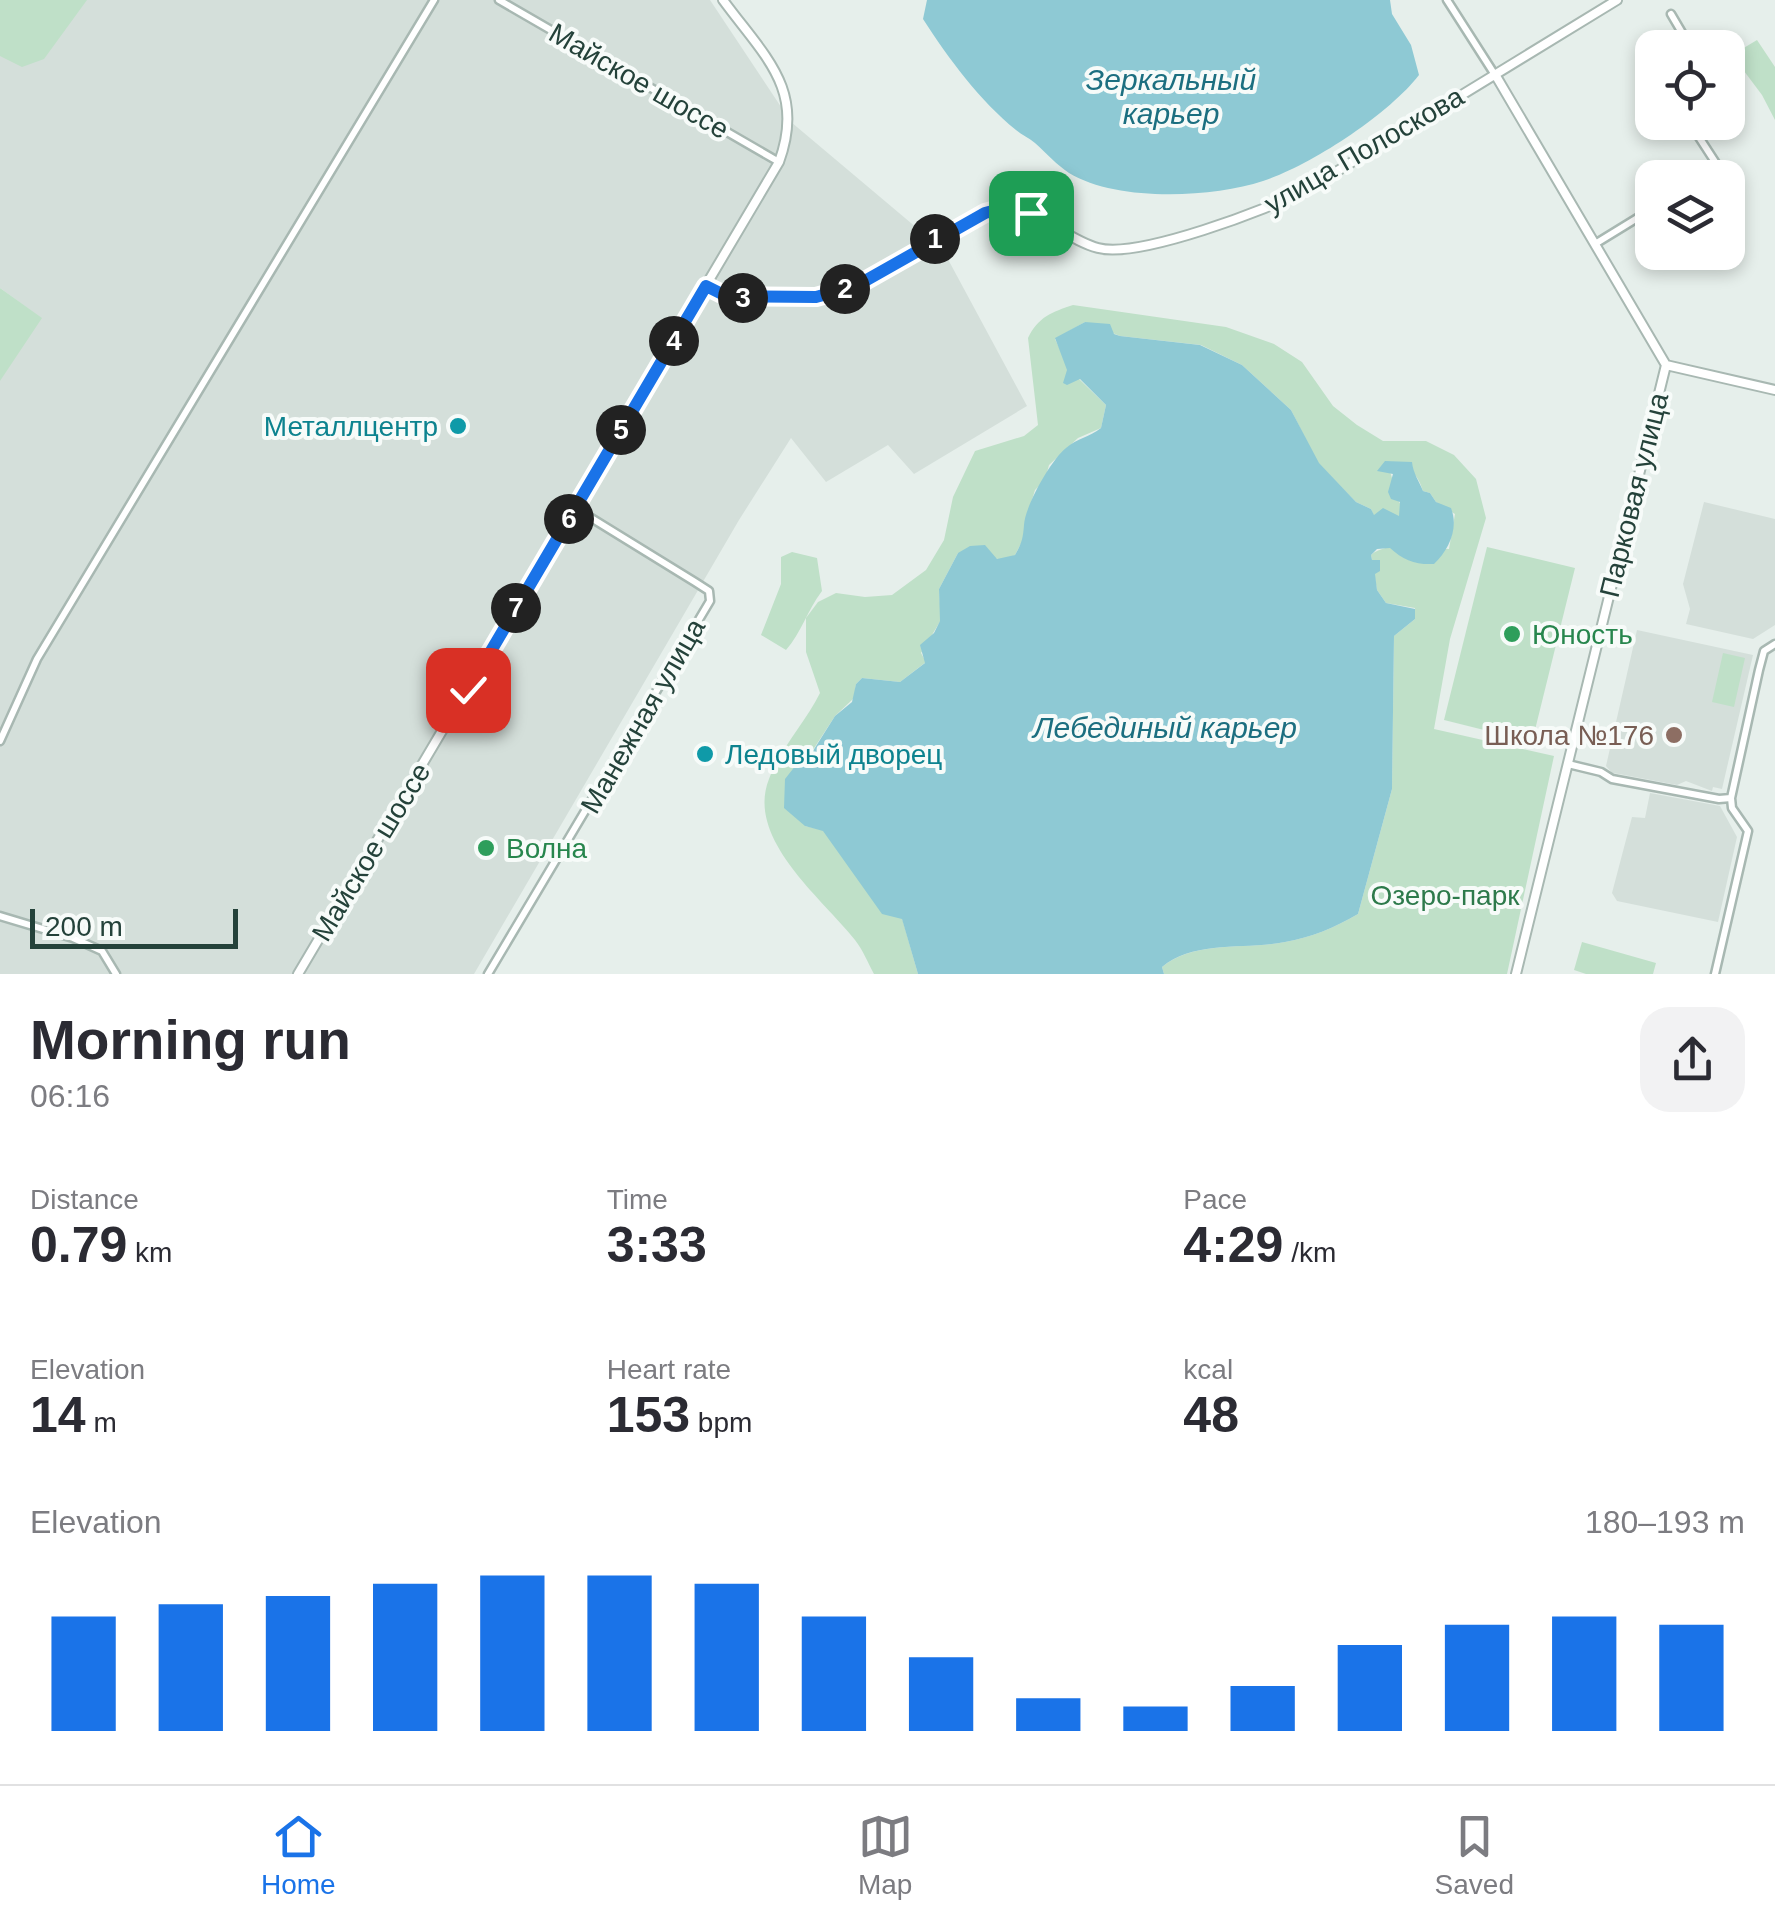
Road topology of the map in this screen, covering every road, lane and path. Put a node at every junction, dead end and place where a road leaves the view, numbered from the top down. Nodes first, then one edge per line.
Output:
1 (434, 0) edge
2 (499, 0) edge
3 (723, 0) edge
4 (1447, 0) edge
5 (1617, 0) edge
6 (1671, 14) dead end
7 (1680, 30) edge
8 (1496, 76) junction
9 (779, 162) junction
10 (1635, 219) edge
11 (1595, 244) junction
12 (706, 286) junction
13 (1666, 366) junction
14 (1775, 390) edge
15 (575, 508) junction
16 (1775, 644) edge
17 (0, 741) edge
18 (1568, 764) junction
19 (1731, 798) junction
20 (0, 916) edge
21 (116, 974) edge
22 (298, 974) edge
23 (488, 974) edge
24 (1516, 974) edge
25 (1715, 974) edge

1 - 17 street
2 - 9 street, Майское шоссе
3 - 9 street, Майское шоссе
4 - 8 street, Парковая улица
5 - 8 street, улица Полоскова
6 - 7 street
8 - 11 street, Парковая улица
8 - 12 street, улица Полоскова
9 - 12 street, Майское шоссе
10 - 11 street
11 - 13 street, Парковая улица
12 - 15 street, Майское шоссе
13 - 14 street, Парковая улица
13 - 18 street, Парковая улица
15 - 22 street, Майское шоссе
15 - 23 street, Манежная улица
16 - 19 street
18 - 19 street
18 - 24 street, Парковая улица
19 - 25 street
20 - 21 street

